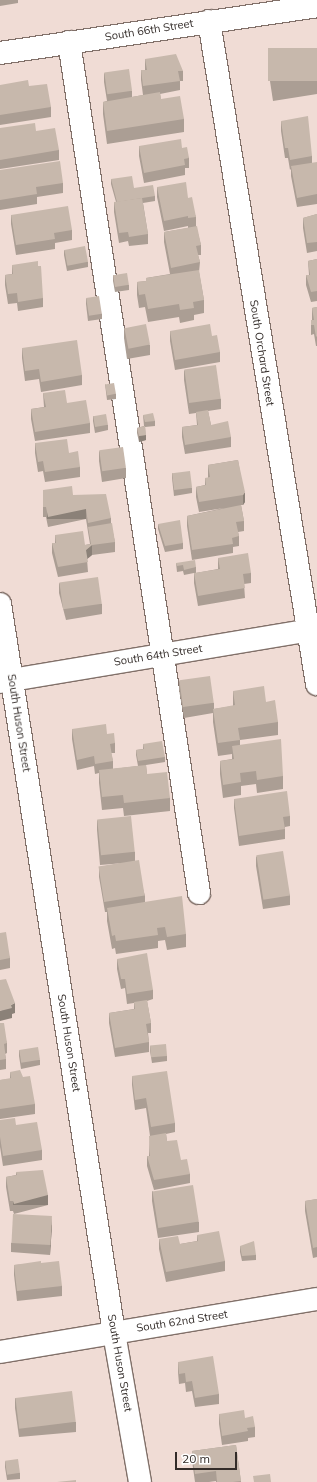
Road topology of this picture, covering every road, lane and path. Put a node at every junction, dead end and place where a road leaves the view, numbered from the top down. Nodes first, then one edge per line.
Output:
1 (308, 7) edge
2 (208, 21) junction
3 (69, 42) junction
4 (0, 52) edge
5 (0, 604) edge
6 (312, 630) edge
7 (161, 655) junction
8 (6, 681) edge
9 (317, 684) edge
10 (200, 893) dead end
11 (317, 1299) edge
12 (114, 1332) junction
13 (0, 1352) edge
14 (140, 1482) edge

1 - 2 street, South 66th Street
2 - 3 street, South 66th Street
2 - 6 street, South Orchard Street
3 - 4 street, South 66th Street
3 - 7 street
5 - 8 street, South Huson Street
6 - 7 street, South 64th Street
6 - 9 street, South Orchard Street
7 - 8 street, South 64th Street
7 - 10 street
8 - 12 street, South Huson Street
11 - 12 street, South 62nd Street
12 - 13 street, South 62nd Street
12 - 14 street, South Huson Street

